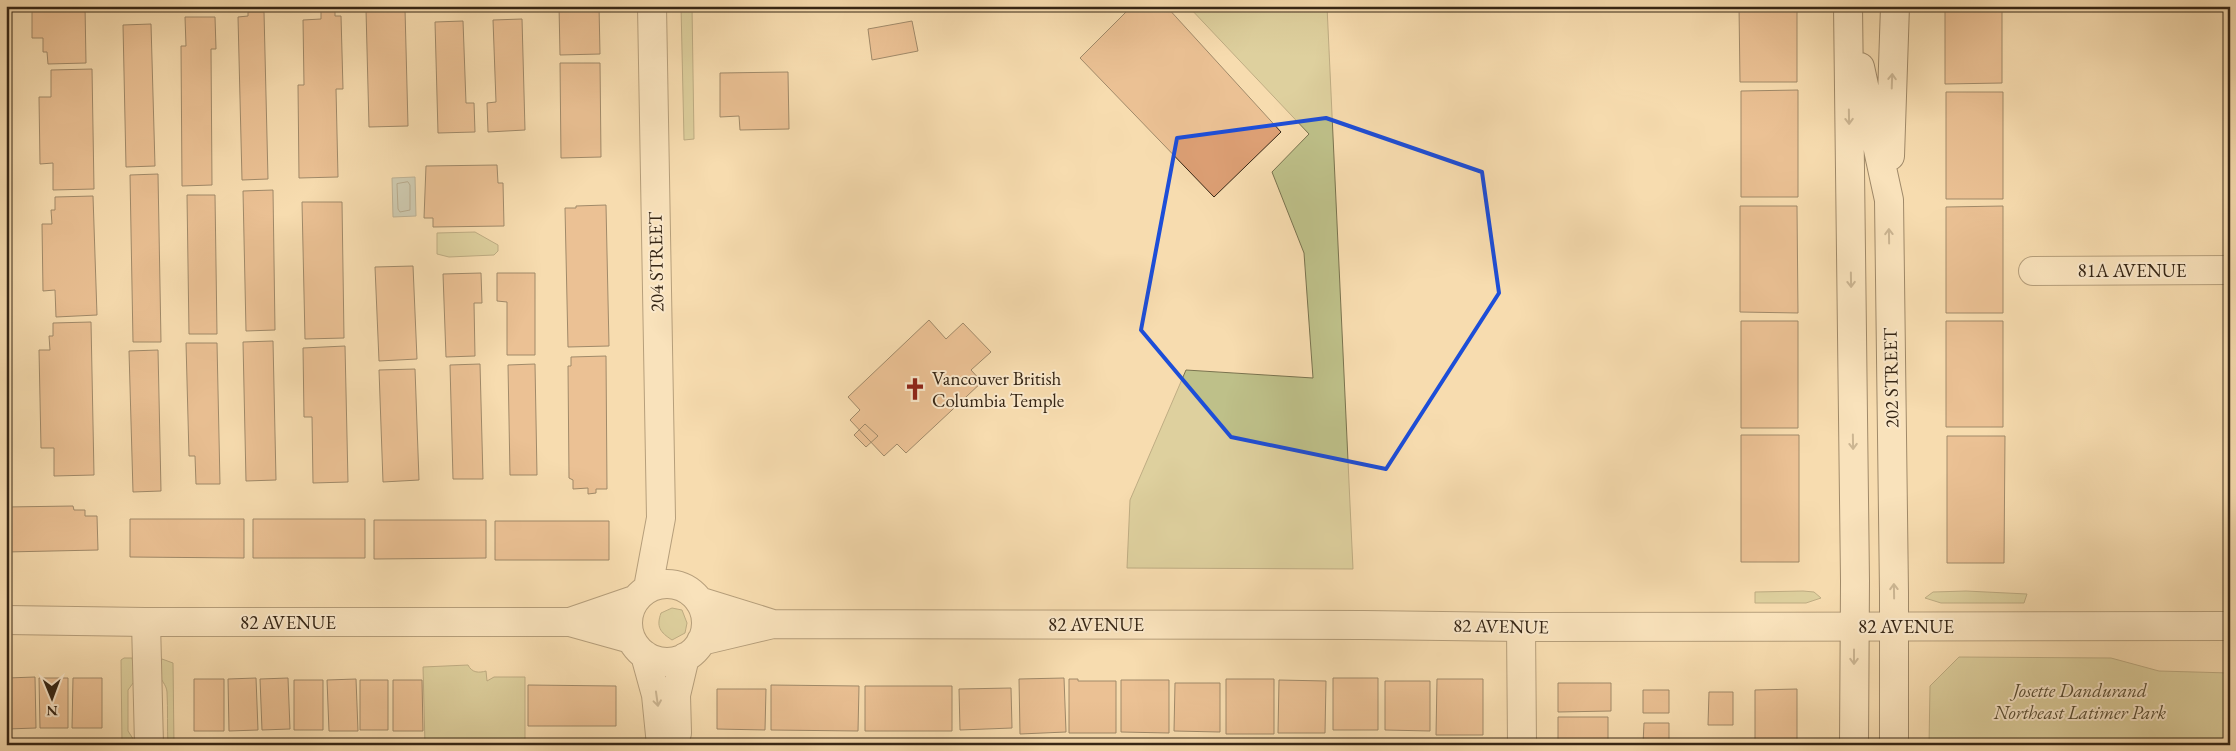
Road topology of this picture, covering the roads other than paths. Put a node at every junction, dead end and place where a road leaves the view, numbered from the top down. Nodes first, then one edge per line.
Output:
1 (652, 6) edge
2 (1895, 6) edge
3 (1848, 11) edge
4 (1888, 200) junction
5 (2230, 270) edge
6 (2034, 271) dead end
7 (661, 518) junction
8 (690, 593) junction
9 (641, 594) junction
10 (6, 620) edge
11 (146, 622) junction
12 (570, 622) junction
13 (773, 624) junction
14 (1855, 626) junction
15 (1894, 626) junction
16 (2230, 626) edge
17 (1521, 627) junction
18 (638, 647) junction
19 (693, 649) junction
20 (149, 745) edge
21 (661, 745) edge
22 (677, 745) edge
23 (1522, 745) edge
24 (1854, 745) edge
25 (1894, 745) edge

1 - 7 street, 204 STREET
4 -> 2 street
3 - 4 street, 202 STREET
3 -> 14 street, 202 STREET
15 -> 4 street, 202 STREET
5 - 6 street, 81A AVENUE
7 - 8 street, 204 STREET
7 - 9 street, 204 STREET
8 - 9 street
8 - 13 street, 82 AVENUE
8 - 19 street
9 - 12 street, 82 AVENUE
9 - 18 street
10 - 11 street, 82 AVENUE
11 - 12 street, 82 AVENUE
11 - 20 street
12 - 18 street, 82 AVENUE
13 - 17 street, 82 AVENUE
13 - 19 street, 82 AVENUE
14 - 15 street, 82 AVENUE
14 - 17 street, 82 AVENUE
14 -> 24 street, 202 STREET
15 - 16 street, 82 AVENUE
15 - 25 street, 202 STREET
17 - 23 street
18 - 19 street
18 -> 21 street
19 - 22 street

